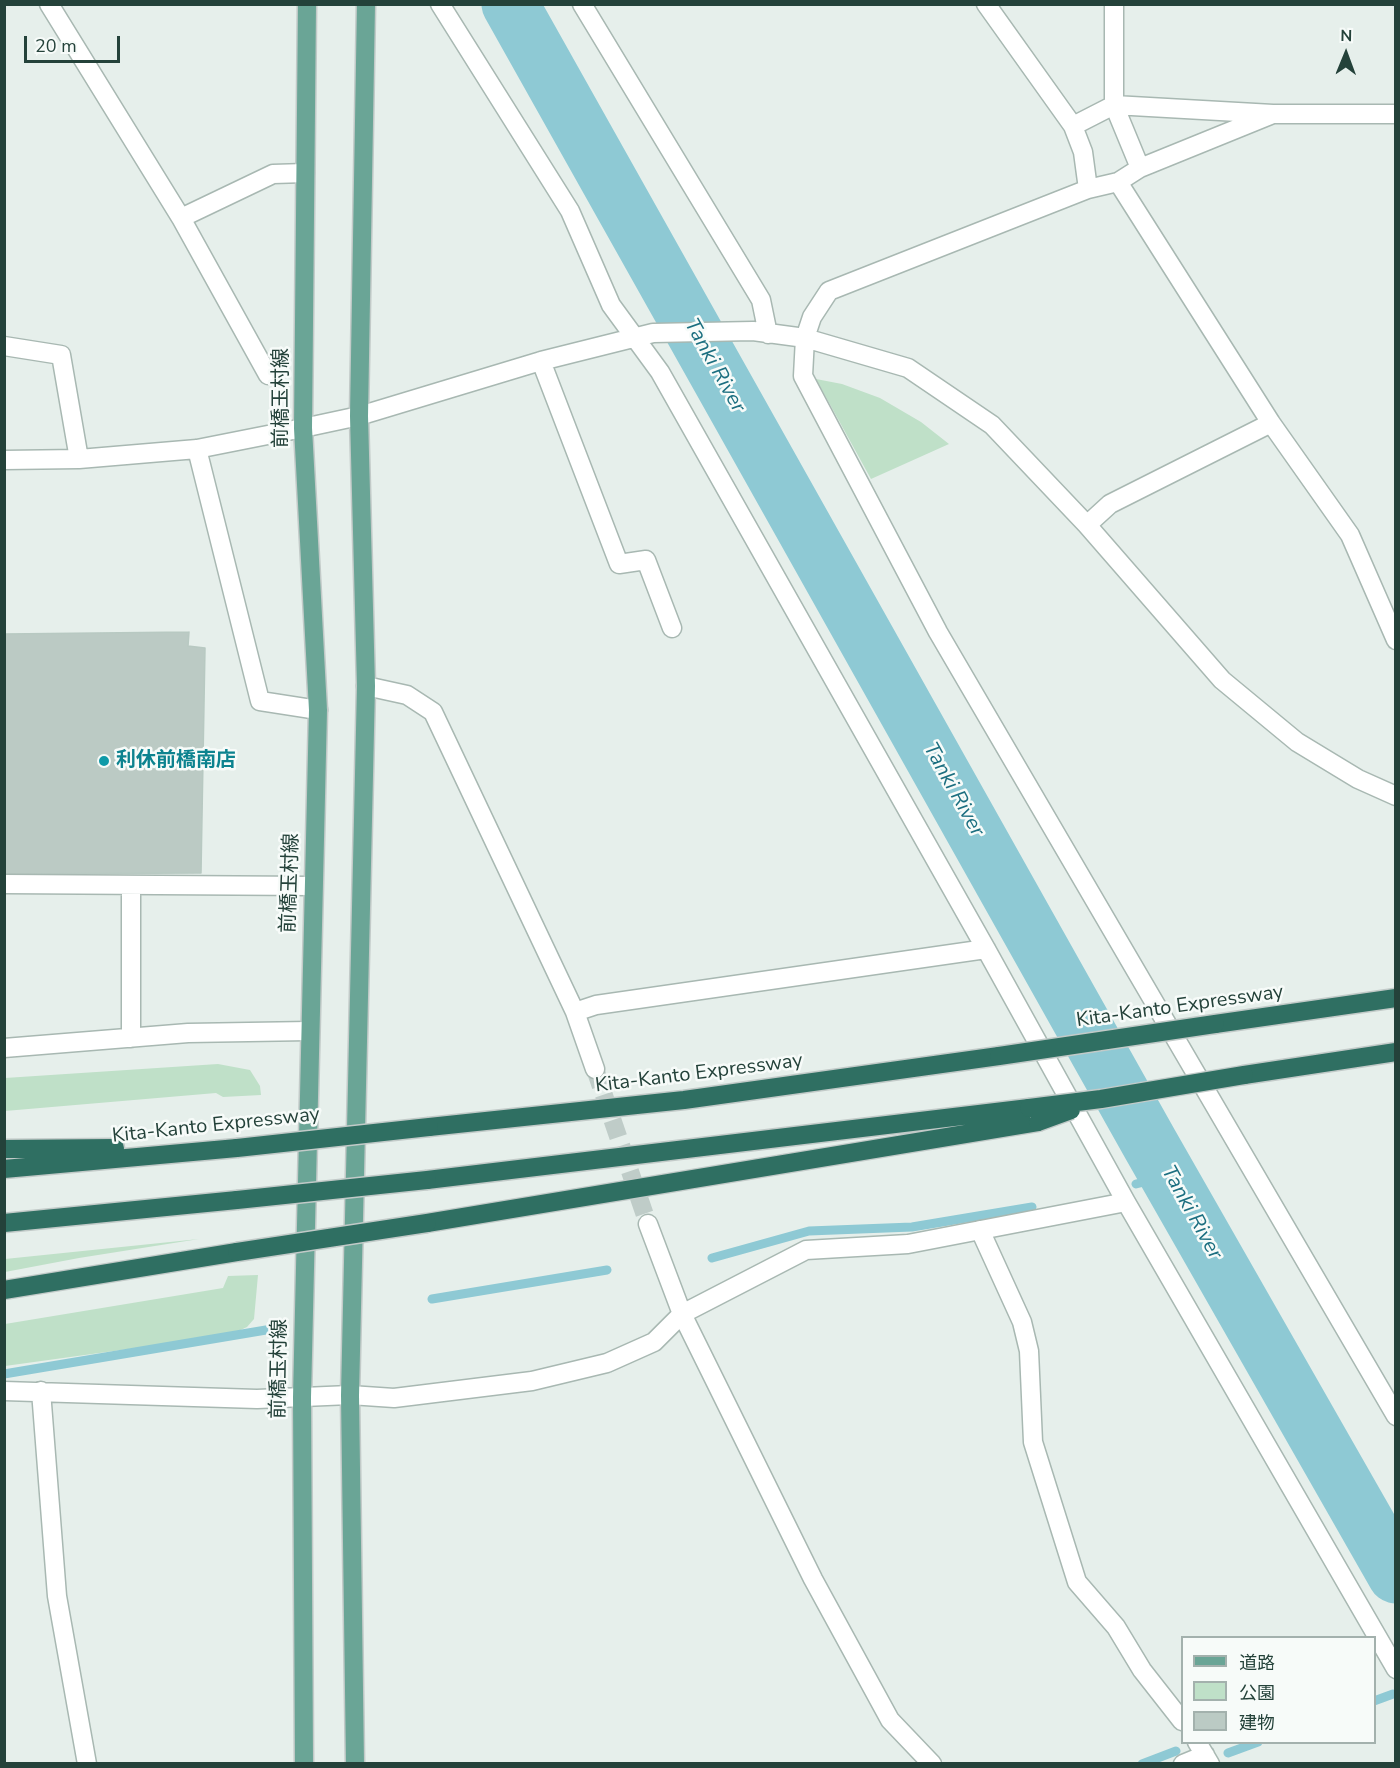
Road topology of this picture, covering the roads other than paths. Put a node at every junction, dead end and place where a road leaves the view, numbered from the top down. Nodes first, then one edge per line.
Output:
1 (49, 4) edge
2 (307, 4) edge
3 (366, 4) edge
4 (440, 4) edge
5 (582, 4) edge
6 (986, 4) edge
7 (1113, 4) edge
8 (1114, 105) junction
9 (1273, 114) junction
10 (1395, 114) edge
11 (1073, 126) junction
12 (1140, 168) junction
13 (305, 173) junction
14 (1118, 182) junction
15 (1089, 189) junction
16 (181, 218) junction
17 (760, 333) junction
18 (644, 335) junction
19 (805, 338) junction
20 (4, 346) edge
21 (541, 361) junction
22 (268, 375) dead end
23 (359, 416) junction
24 (1271, 423) junction
25 (303, 428) junction
26 (197, 449) junction
27 (79, 459) junction
28 (4, 460) edge
29 (1087, 525) junction
30 (672, 628) dead end
31 (1395, 640) edge
32 (366, 686) junction
33 (318, 710) junction
34 (1395, 796) edge
35 (4, 884) edge
36 (130, 885) junction
37 (313, 886) junction
38 (986, 949) junction
39 (1395, 998) edge
40 (575, 1012) junction
41 (309, 1031) junction
42 (131, 1038) junction
43 (4, 1048) edge
44 (1395, 1052) edge
45 (595, 1069) tunnel mouth
46 (1034, 1115) junction
47 (237, 1148) junction
48 (4, 1149) edge
49 (4, 1169) edge
50 (1126, 1202) junction
51 (4, 1223) edge
52 (648, 1224) tunnel mouth
53 (980, 1230) junction
54 (4, 1290) edge
55 (682, 1314) junction
56 (4, 1391) edge
57 (40, 1391) junction
58 (350, 1395) junction
59 (302, 1397) junction
60 (1395, 1416) edge
61 (1376, 1636) edge
62 (1376, 1636) edge
63 (1395, 1669) edge
64 (1181, 1720) edge
65 (1204, 1754) edge
66 (87, 1764) edge
67 (304, 1764) edge
68 (355, 1764) edge
69 (932, 1764) edge
70 (1183, 1764) edge

1 - 16 street
2 - 13 main road, 前橋玉村線
3 - 23 main road
4 - 18 street
5 - 17 street
6 - 11 street
7 - 8 street
8 - 9 street
8 - 11 street
8 - 12 street
9 - 10 street
9 - 12 street
11 - 15 street
12 - 14 street
13 - 16 street
13 - 25 main road, 前橋玉村線
14 - 15 street
14 - 24 street
15 - 19 street
16 - 22 street
17 - 18 street
17 - 19 street
18 - 21 street
18 - 38 street
19 - 29 street
19 - 60 street
20 - 27 street
21 - 23 street
21 - 30 street
23 - 25 street
23 - 32 main road
24 - 29 street
24 - 31 street
25 - 26 street
25 - 33 main road, 前橋玉村線
26 - 27 street
26 - 33 street
27 - 28 street
29 - 34 street
32 - 40 street
32 - 58 main road
33 - 37 main road, 前橋玉村線
35 - 36 street
36 - 37 street
36 - 42 street
37 - 41 main road, 前橋玉村線
38 - 40 street
38 - 50 street
39 - 47 highway, Kita-Kanto Expressway, bridge
40 - 45 street
41 - 42 street
41 - 59 main road, 前橋玉村線
42 - 43 street
44 - 46 highway, bridge
46 - 51 highway, bridge
46 - 54 highway, bridge
47 - 48 highway
47 - 49 highway, Kita-Kanto Expressway
50 - 53 street
50 - 61 street
52 - 55 street
53 - 55 street
53 - 64 street
55 - 58 street
55 - 69 street
56 - 57 street
57 - 59 street
57 - 66 street
58 - 59 street
58 - 68 main road
59 - 67 main road, 前橋玉村線
62 - 63 street
65 - 70 street

